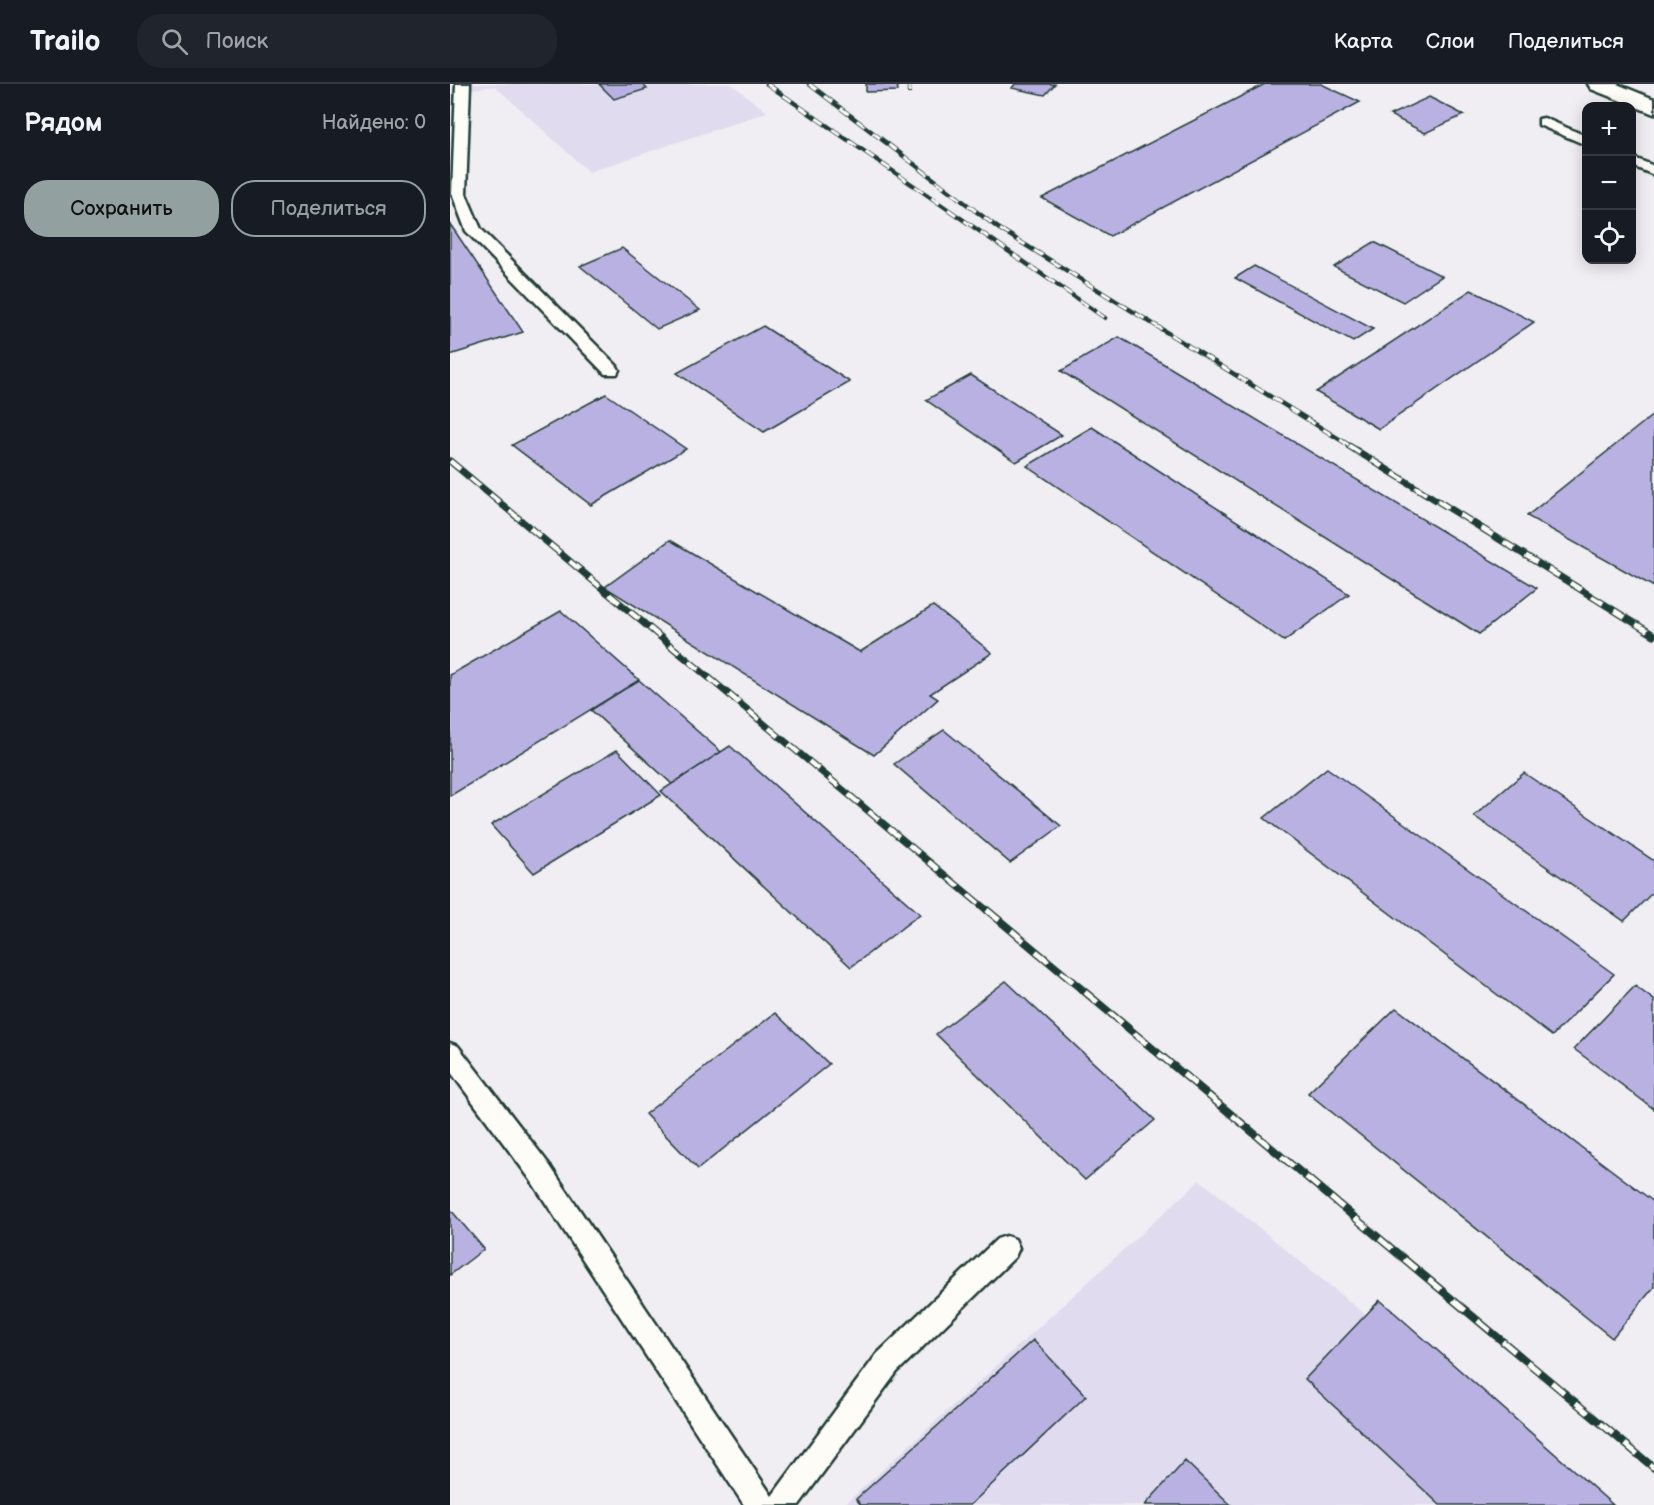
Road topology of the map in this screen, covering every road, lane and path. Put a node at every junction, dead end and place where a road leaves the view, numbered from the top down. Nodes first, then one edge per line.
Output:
1 (463, 84) edge
2 (1599, 84) edge
3 (1654, 107) edge
4 (1544, 122) dead end
5 (1582, 139) edge
6 (1636, 163) edge
7 (1654, 171) edge
8 (612, 370) dead end
9 (450, 1053) edge
10 (1006, 1248) dead end
11 (761, 1505) edge
12 (782, 1505) edge

1 - 8 lane
2 - 3 street
4 - 5 lane
6 - 7 lane
9 - 11 lane
10 - 12 lane

